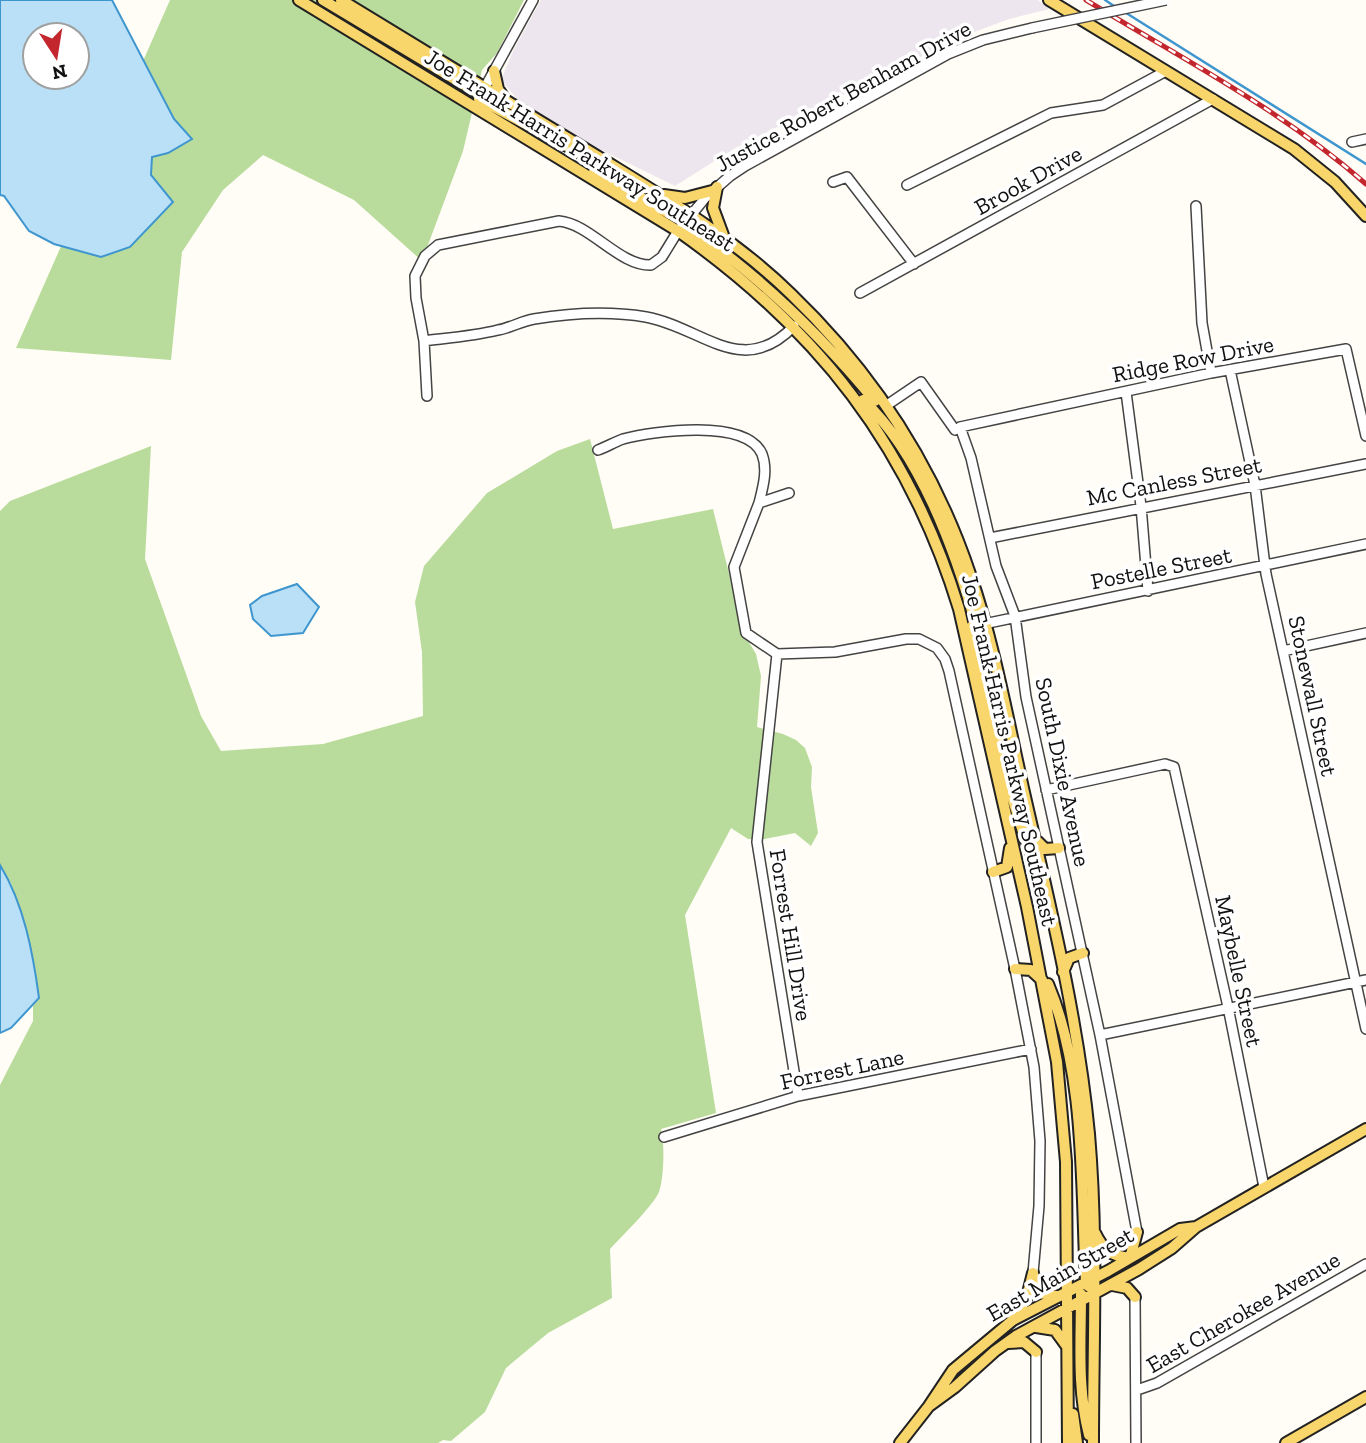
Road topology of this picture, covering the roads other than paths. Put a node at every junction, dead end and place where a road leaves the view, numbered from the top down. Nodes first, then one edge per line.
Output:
1 (299, 0) edge
2 (323, 0) edge
3 (341, 0) edge
4 (533, 0) edge
5 (1049, 0) edge
6 (1167, 0) edge
7 (494, 71) junction
8 (1166, 71) junction
9 (480, 97) junction
10 (1213, 99) junction
11 (506, 100) junction
12 (1366, 139) edge
13 (1352, 142) dead end
14 (610, 164) junction
15 (833, 182) dead end
16 (907, 185) dead end
17 (715, 189) junction
18 (655, 192) junction
19 (1196, 206) dead end
20 (1366, 216) edge
21 (685, 223) junction
22 (726, 240) junction
23 (914, 264) junction
24 (860, 293) dead end
25 (794, 327) junction
26 (424, 341) junction
27 (1230, 370) junction
28 (1211, 373) junction
29 (1126, 392) junction
30 (427, 396) dead end
31 (887, 405) junction
32 (895, 418) junction
33 (960, 427) junction
34 (1366, 436) edge
35 (598, 450) dead end
36 (1366, 464) edge
37 (1255, 485) junction
38 (789, 494) dead end
39 (759, 503) junction
40 (1142, 506) junction
41 (990, 538) junction
42 (1366, 544) edge
43 (1265, 566) junction
44 (1148, 591) junction
45 (1015, 616) junction
46 (974, 626) junction
47 (1366, 633) edge
48 (1283, 651) junction
49 (777, 654) junction
50 (1046, 790) junction
51 (1011, 835) junction
52 (1035, 839) junction
53 (1059, 848) junction
54 (993, 872) junction
55 (1043, 878) junction
56 (1083, 953) junction
57 (1039, 964) junction
58 (1015, 969) junction
59 (1063, 972) junction
60 (1042, 981) junction
61 (1361, 981) edge
62 (1228, 1007) junction
63 (1366, 1029) edge
64 (1100, 1035) junction
65 (1031, 1049) junction
66 (798, 1096) junction
67 (1366, 1129) edge
68 (664, 1137) dead end
69 (1264, 1187) junction
70 (1196, 1227) junction
71 (1093, 1228) junction
72 (1137, 1232) junction
73 (1158, 1242) junction
74 (1130, 1258) junction
75 (1366, 1264) edge
76 (1139, 1269) junction
77 (1033, 1273) junction
78 (1087, 1282) junction
79 (1111, 1285) junction
80 (1067, 1291) junction
81 (1093, 1294) junction
82 (1056, 1296) junction
83 (1135, 1297) junction
84 (1081, 1300) junction
85 (1068, 1307) junction
86 (1013, 1320) junction
87 (1036, 1327) junction
88 (1004, 1345) junction
89 (1068, 1349) junction
90 (1036, 1352) junction
91 (1137, 1390) junction
92 (1068, 1395) junction
93 (1366, 1397) edge
94 (929, 1406) junction
95 (900, 1443) edge
96 (1036, 1443) edge
97 (1068, 1443) edge
98 (1077, 1443) edge
99 (1092, 1443) edge
100 (1136, 1443) edge
101 (1286, 1443) edge

1 - 9 main road, Joe Frank Harris Parkway Southeast
2 - 9 main road
3 - 9 main road, Joe Frank Harris Parkway Southeast
4 - 7 street
5 - 8 main road
6 - 17 street, Justice Robert Benham Drive, bridge
7 - 9 street
7 - 11 main road
8 - 10 main road
8 - 16 street
9 - 11 main road, Joe Frank Harris Parkway Southeast
9 - 14 main road
9 - 21 main road, Joe Frank Harris Parkway Southeast
10 - 20 main road
10 - 23 street, Brook Drive
11 - 14 main road, Joe Frank Harris Parkway Southeast
12 - 13 street
14 - 18 main road, Joe Frank Harris Parkway Southeast
15 - 23 street
17 - 18 main road
17 - 21 street, Justice Robert Benham Drive
17 - 22 main road
18 - 21 main road, Joe Frank Harris Parkway Southeast
19 - 28 street
21 - 22 main road, Joe Frank Harris Parkway Southeast
21 - 25 main road, Joe Frank Harris Parkway Southeast
21 - 26 street, Justice Robert Benham Drive
21 - 32 main road
22 - 31 main road, Joe Frank Harris Parkway Southeast
23 - 24 street, Brook Drive
25 - 26 street
25 - 46 main road, Joe Frank Harris Parkway Southeast
26 - 30 street
27 - 28 street, Ridge Row Drive
27 - 34 street, Ridge Row Drive
27 - 37 street, Stonewall Street
28 - 29 street, Ridge Row Drive
29 - 33 street, Ridge Row Drive
29 - 40 street
31 - 32 main road, Joe Frank Harris Parkway Southeast
31 - 33 street, South Dixie Avenue
32 - 46 main road, Joe Frank Harris Parkway Southeast
33 - 41 street, South Dixie Avenue
35 - 39 street
36 - 37 street, Mc Canless Street
37 - 40 street, Mc Canless Street
37 - 43 street, Stonewall Street
38 - 39 street
39 - 49 street
40 - 41 street, Mc Canless Street
40 - 44 street
41 - 45 street, South Dixie Avenue
42 - 43 street, Postelle Street
43 - 44 street, Postelle Street
43 - 48 street, Stonewall Street
44 - 45 street, Postelle Street
45 - 46 street, Postelle Street
45 - 50 street, South Dixie Avenue
46 - 51 main road, Joe Frank Harris Parkway Southeast
46 - 52 main road, Joe Frank Harris Parkway Southeast
46 - 55 main road
47 - 48 street
48 - 61 street, Stonewall Street
49 - 54 street
49 - 66 street, Forrest Hill Drive
50 - 53 street, South Dixie Avenue
50 - 62 street, Maybelle Street
51 - 54 main road
51 - 57 main road, Joe Frank Harris Parkway Southeast
52 - 53 main road
52 - 55 main road, Joe Frank Harris Parkway Southeast
53 - 56 street, South Dixie Avenue
54 - 58 street
55 - 59 main road, Joe Frank Harris Parkway Southeast
56 - 59 main road
56 - 64 street, South Dixie Avenue
57 - 60 main road, Joe Frank Harris Parkway Southeast
57 - 78 main road
58 - 60 main road
58 - 65 street
59 - 71 main road, Joe Frank Harris Parkway Southeast
60 - 80 main road, Joe Frank Harris Parkway Southeast
61 - 62 street
61 - 63 street, Stonewall Street
62 - 64 street
62 - 69 street, Maybelle Street
64 - 72 street, South Dixie Avenue
65 - 66 street, Forrest Lane
65 - 77 street
66 - 68 street, Forrest Lane
67 - 69 main road, East Main Street
69 - 70 main road, East Main Street
70 - 73 main road, East Main Street
70 - 76 main road, East Main Street
71 - 74 main road
71 - 78 main road, Joe Frank Harris Parkway Southeast
72 - 73 main road
72 - 74 main road
73 - 74 main road, East Main Street
74 - 78 main road, East Main Street
75 - 91 street, East Cherokee Avenue
76 - 79 main road, East Main Street
76 - 83 main road
77 - 82 main road
77 - 86 main road
78 - 80 main road, East Main Street
78 - 81 main road, Joe Frank Harris Parkway Southeast
78 - 84 main road
79 - 81 main road, East Main Street
79 - 83 main road
80 - 82 main road, East Main Street
80 - 85 main road, Joe Frank Harris Parkway Southeast
81 - 84 main road, East Main Street
81 - 99 main road, Joe Frank Harris Parkway Southeast
82 - 86 main road, East Main Street
83 - 91 street
84 - 85 main road, East Main Street
84 - 99 main road
85 - 87 main road, East Main Street
85 - 89 main road, Joe Frank Harris Parkway Southeast
86 - 94 main road, East Main Street
87 - 88 main road, East Main Street
87 - 89 main road
87 - 90 main road
88 - 90 main road
88 - 94 main road, East Main Street
89 - 92 main road, Joe Frank Harris Parkway Southeast
90 - 96 street
91 - 100 street
92 - 97 main road, Joe Frank Harris Parkway Southeast
92 - 98 main road
93 - 101 main road
94 - 95 main road, East Main Street

